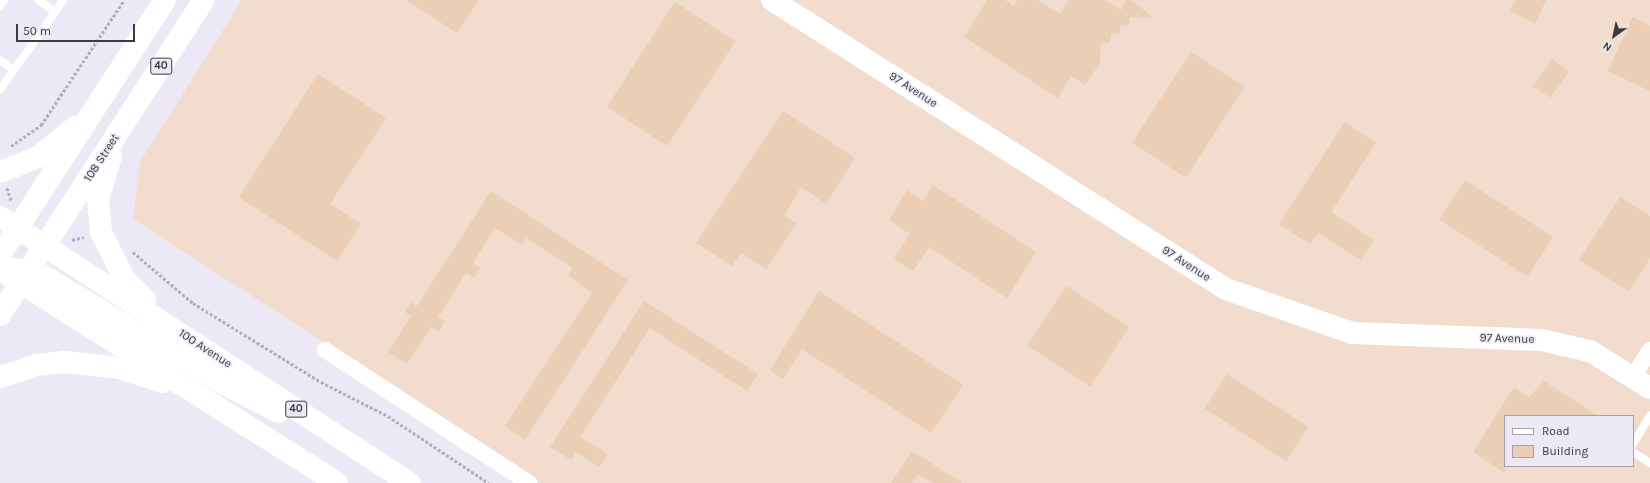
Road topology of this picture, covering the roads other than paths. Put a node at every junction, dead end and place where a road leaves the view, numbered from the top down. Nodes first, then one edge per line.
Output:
1 (4, 0) edge
2 (39, 0) edge
3 (63, 0) edge
4 (164, 0) edge
5 (204, 0) edge
6 (779, 2) edge
7 (0, 6) edge
8 (55, 12) junction
9 (0, 60) edge
10 (14, 70) junction
11 (0, 89) edge
12 (90, 115) junction
13 (118, 133) junction
14 (0, 172) edge
15 (5, 236) edge
16 (55, 244) junction
17 (0, 266) edge
18 (0, 270) edge
19 (25, 277) junction
20 (0, 315) edge
21 (182, 334) junction
22 (325, 350) dead end
23 (1650, 350) edge
24 (0, 377) edge
25 (1641, 382) edge
26 (212, 403) junction
27 (1650, 416) edge
28 (1634, 442) edge
29 (1634, 453) edge
30 (1650, 463) edge
31 (337, 483) edge
32 (409, 483) edge
33 (529, 483) edge

1 - 7 lane
2 - 8 lane
3 - 8 lane
4 - 12 main road
5 - 13 main road, 108 Street / 40
6 - 25 main road, 97 Avenue
8 - 10 lane
9 - 10 lane
10 - 11 lane
12 - 14 main road
12 - 15 main road
13 - 16 main road, 108 Street / 40
13 - 21 main road
15 - 16 main road, 100 Avenue
16 - 19 main road, 108 Street / 40
16 - 21 main road, 100 Avenue
17 - 19 main road
18 - 19 main road
19 - 20 main road, 108 Street
19 - 26 main road
19 - 32 main road
21 - 32 main road, 100 Avenue / 40
22 - 33 street
23 - 25 street
24 - 26 main road
26 - 31 main road
27 - 28 lane
29 - 30 lane

